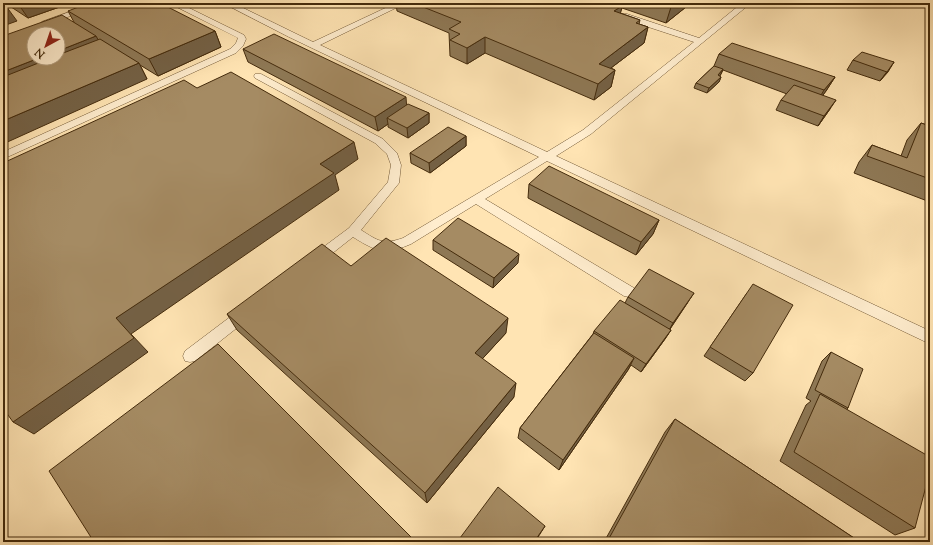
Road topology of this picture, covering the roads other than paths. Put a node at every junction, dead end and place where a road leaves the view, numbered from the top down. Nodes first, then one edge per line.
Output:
1 (101, 3) edge
2 (173, 3) edge
3 (227, 3) edge
4 (402, 3) edge
5 (747, 3) edge
6 (614, 12) edge
7 (41, 24) edge
8 (700, 41) junction
9 (313, 46) junction
10 (258, 76) dead end
11 (3, 156) edge
12 (546, 156) junction
13 (476, 199) junction
14 (353, 231) junction
15 (303, 269) edge
16 (629, 292) dead end
17 (259, 303) edge
18 (930, 338) edge
19 (190, 356) dead end

1 - 7 lane
2 - 11 lane
3 - 9 lane
4 - 9 lane
5 - 8 lane
6 - 8 lane
8 - 12 lane
9 - 12 lane
10 - 14 lane
12 - 13 lane
12 - 18 lane
13 - 14 lane
13 - 16 lane
14 - 15 lane
17 - 19 lane

